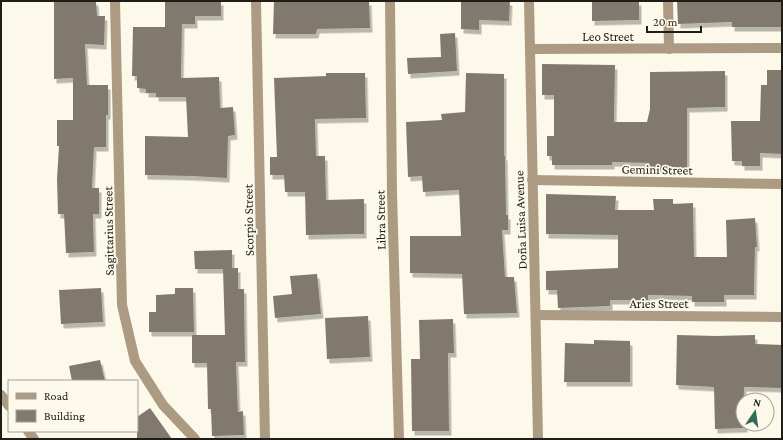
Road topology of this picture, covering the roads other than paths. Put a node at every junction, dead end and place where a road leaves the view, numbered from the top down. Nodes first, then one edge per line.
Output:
1 (115, 1) edge
2 (256, 1) edge
3 (390, 1) edge
4 (529, 1) edge
5 (668, 1) edge
6 (669, 48) junction
7 (782, 48) edge
8 (530, 49) junction
9 (532, 180) junction
10 (782, 184) edge
11 (536, 315) junction
12 (782, 317) edge
13 (1, 395) edge
14 (8, 405) edge
15 (195, 439) edge
16 (265, 439) edge
17 (399, 439) edge
18 (538, 439) edge

1 - 15 street, Sagittarius Street
2 - 16 street, Scorpio Street
3 - 17 street, Libra Street
4 - 8 street, Doña Luisa Avenue
5 - 6 street
6 - 7 street, Leo Street
6 - 8 street, Leo Street
8 - 9 street, Doña Luisa Avenue
9 - 10 street, Gemini Street
9 - 11 street, Doña Luisa Avenue
11 - 12 street, Aries Street
11 - 18 street, Doña Luisa Avenue
13 - 14 street

